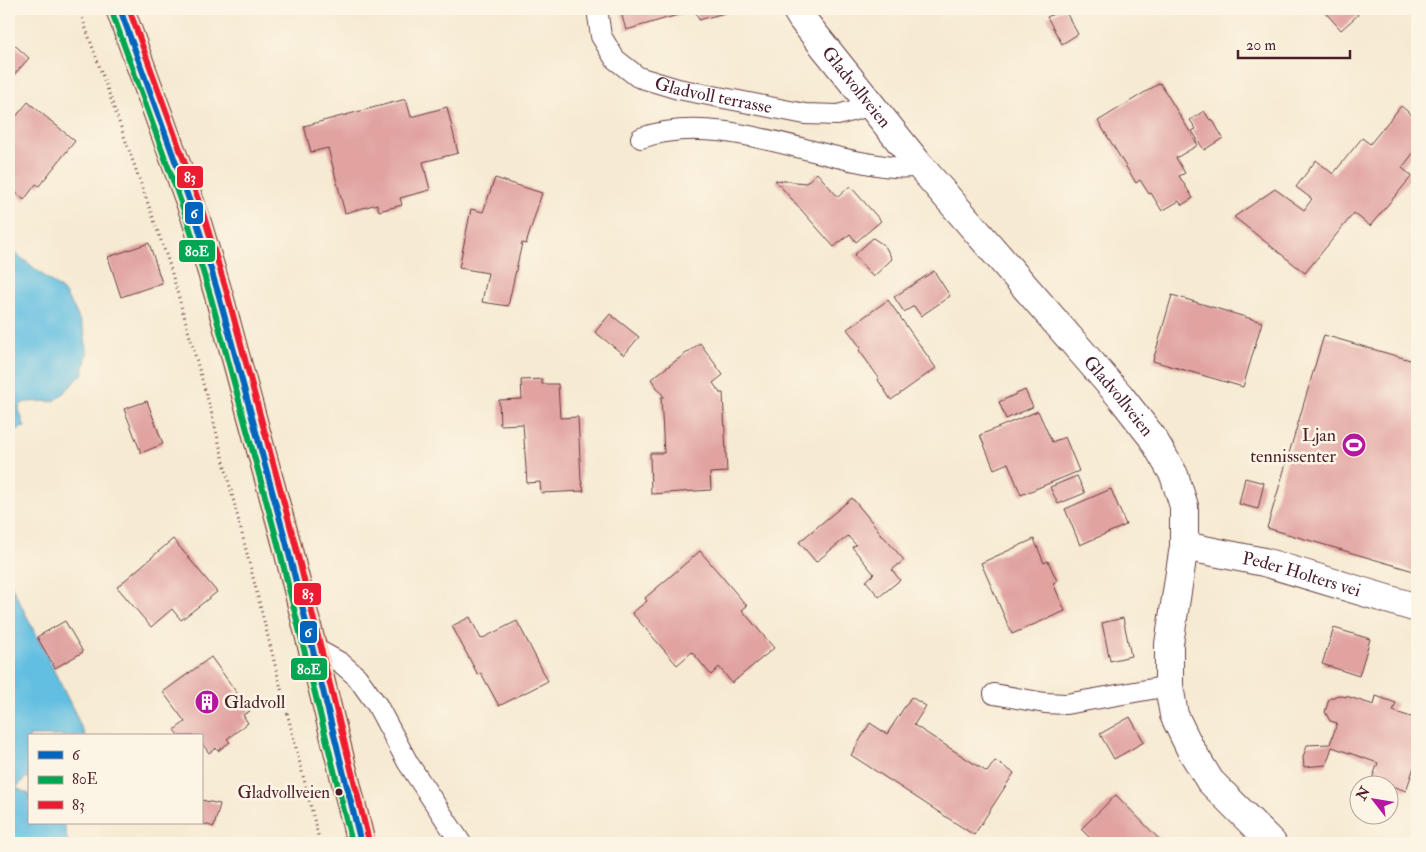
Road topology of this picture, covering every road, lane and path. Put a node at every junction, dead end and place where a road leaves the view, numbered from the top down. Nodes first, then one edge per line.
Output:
1 (79, 9) edge
2 (120, 9) edge
3 (597, 9) edge
4 (796, 9) edge
5 (872, 105) junction
6 (641, 138) dead end
7 (920, 166) junction
8 (1184, 546) junction
9 (1417, 608) edge
10 (312, 647) junction
11 (1169, 686) junction
12 (994, 694) dead end
13 (462, 842) edge
14 (320, 843) edge
15 (362, 843) edge
16 (1272, 843) edge

1 - 14 path
2 - 10 highway
3 - 5 lane, Gladvoll terrasse
4 - 5 street, Gladvollveien
5 - 7 street, Gladvollveien
6 - 7 lane
7 - 8 street, Gladvollveien
8 - 9 street, Peder Holters vei
8 - 11 street, Gladvollveien
10 - 13 lane
10 - 15 highway
11 - 12 lane
11 - 16 street, Gladvollveien

